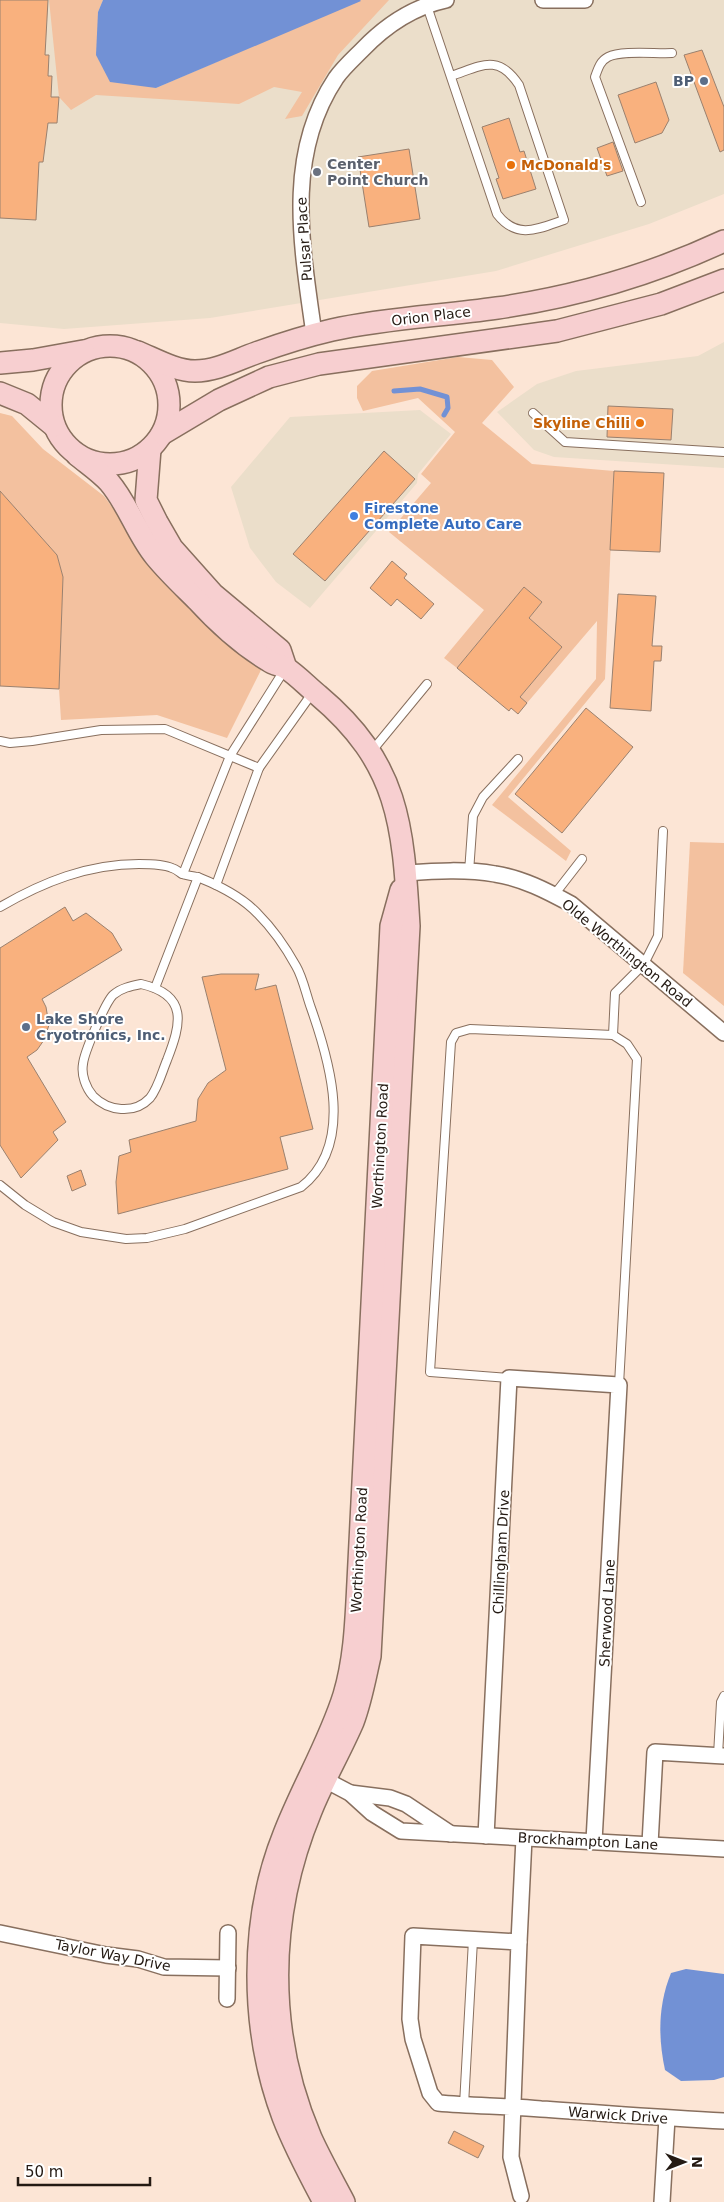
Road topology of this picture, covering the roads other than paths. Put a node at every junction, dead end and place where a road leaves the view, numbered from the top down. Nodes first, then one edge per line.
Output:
1 (446, 0) edge
2 (543, 0) edge
3 (584, 0) edge
4 (426, 3) edge
5 (672, 53) dead end
6 (451, 76) junction
7 (641, 202) dead end
8 (724, 241) edge
9 (724, 280) edge
10 (314, 334) junction
11 (86, 351) junction
12 (138, 352) junction
13 (0, 363) edge
14 (0, 393) edge
15 (219, 400) junction
16 (533, 413) dead end
17 (54, 426) junction
18 (156, 442) junction
19 (724, 452) edge
20 (77, 455) junction
21 (286, 668) junction
22 (427, 684) dead end
23 (313, 691) junction
24 (0, 741) edge
25 (372, 752) junction
26 (230, 756) junction
27 (518, 759) dead end
28 (260, 768) junction
29 (663, 831) dead end
30 (582, 859) dead end
31 (406, 872) junction
32 (469, 872) junction
33 (183, 874) junction
34 (198, 878) junction
35 (216, 885) junction
36 (554, 895) junction
37 (0, 907) edge
38 (644, 964) junction
39 (155, 988) junction
40 (724, 1033) edge
41 (613, 1035) junction
42 (0, 1185) edge
43 (509, 1378) junction
44 (619, 1385) junction
45 (724, 1696) edge
46 (721, 1756) edge
47 (318, 1776) junction
48 (350, 1793) junction
49 (452, 1835) junction
50 (486, 1836) junction
51 (524, 1838) junction
52 (594, 1841) junction
53 (650, 1844) junction
54 (724, 1849) edge
55 (0, 1933) edge
56 (228, 1933) dead end
57 (473, 1940) junction
58 (519, 1942) junction
59 (228, 1968) junction
60 (227, 1999) dead end
61 (464, 2105) junction
62 (512, 2107) junction
63 (667, 2118) junction
64 (724, 2121) edge
65 (522, 2196) dead end
66 (324, 2202) edge
67 (344, 2202) edge
68 (662, 2202) edge

1 - 4 street, Pulsar Place
2 - 3 street
4 - 6 lane
4 - 10 street, Pulsar Place
5 - 7 lane
6 - 6 lane
8 - 10 street, Orion Place
9 - 15 street
10 - 12 street, Orion Place
10 - 15 street
11 - 12 street
11 - 13 street
11 - 17 street
12 - 18 street
14 - 17 street
15 - 18 street
16 - 19 lane
17 - 20 street
18 - 20 street
18 - 21 street, Worthington Road
20 - 21 street, Worthington Road
21 - 23 street, Worthington Road
21 - 26 lane
22 - 25 lane
23 - 25 street, Worthington Road
23 - 28 lane
24 - 26 lane
25 - 31 street, Worthington Road
26 - 28 lane
26 - 33 lane
27 - 32 lane
28 - 35 lane
29 - 38 lane
30 - 36 lane
31 - 32 street, Olde Worthington Road
31 - 47 street, Worthington Road
32 - 36 street, Olde Worthington Road
33 - 34 lane
33 - 37 lane
34 - 35 lane
34 - 39 lane
35 - 42 lane
36 - 38 street, Olde Worthington Road
38 - 40 street, Olde Worthington Road
38 - 41 lane
39 - 39 lane
41 - 43 lane
41 - 44 lane
43 - 44 street
43 - 50 street, Chillingham Drive
44 - 52 street, Sherwood Lane
45 - 46 lane
46 - 53 street
47 - 48 street, Brockhampton Lane
47 - 66 street, Worthington Road
47 - 67 street, Worthington Road
48 - 49 street, Brockhampton Lane
48 - 49 street, Brockhampton Lane
49 - 50 street, Brockhampton Lane
50 - 51 street, Brockhampton Lane
51 - 52 street, Brockhampton Lane
51 - 58 street
52 - 53 street, Brockhampton Lane
53 - 54 street, Brockhampton Lane
55 - 59 street, Taylor Way Drive
56 - 59 street
57 - 58 street, Warwick Drive
57 - 61 lane
57 - 61 street, Warwick Drive
58 - 62 street
59 - 60 street
61 - 62 street, Warwick Drive
62 - 63 street, Warwick Drive
62 - 65 street
63 - 64 street, Warwick Drive
63 - 68 street

